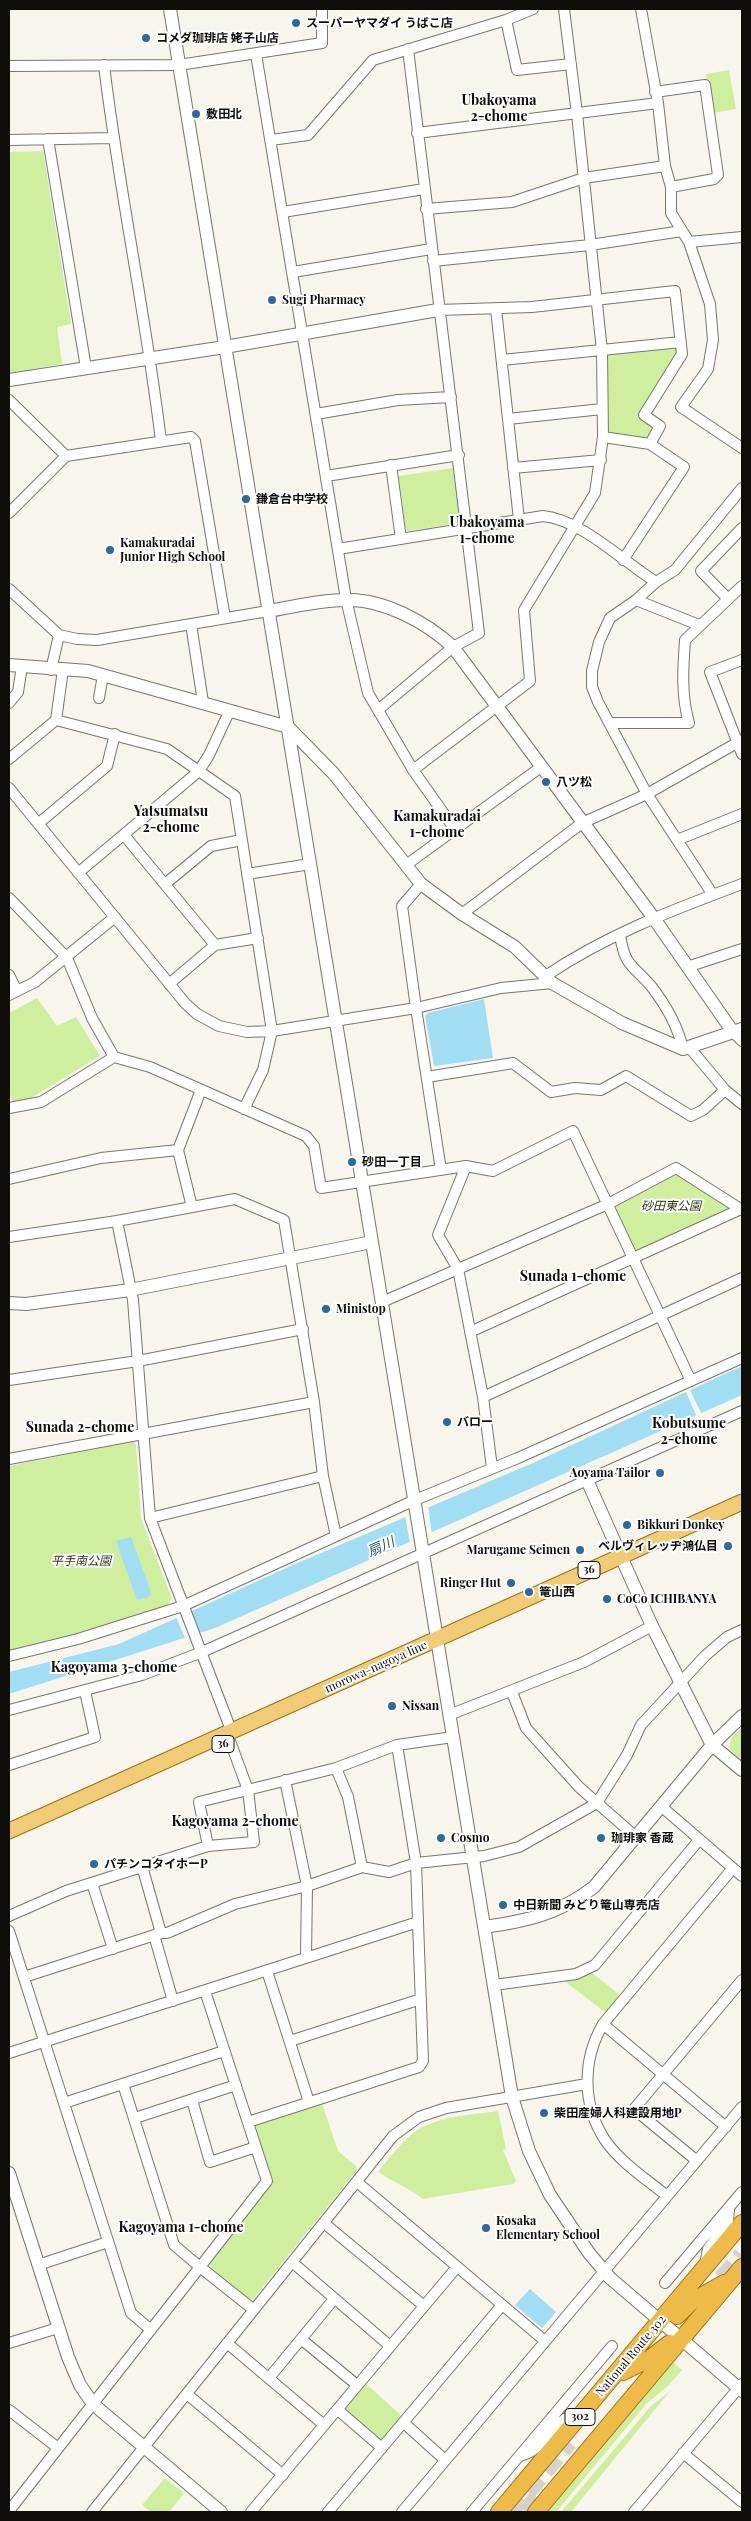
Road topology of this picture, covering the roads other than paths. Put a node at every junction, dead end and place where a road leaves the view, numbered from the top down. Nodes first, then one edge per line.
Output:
1 (170, 9) edge
2 (322, 9) edge
3 (533, 9) edge
4 (564, 9) edge
5 (641, 9) edge
6 (506, 20) junction
7 (408, 49) junction
8 (256, 54) junction
9 (571, 64) junction
10 (179, 65) junction
11 (9, 66) edge
12 (104, 66) junction
13 (655, 92) junction
14 (658, 103) junction
15 (578, 114) junction
16 (417, 133) junction
17 (112, 138) junction
18 (48, 139) junction
19 (9, 140) edge
20 (271, 140) junction
21 (665, 166) junction
22 (584, 178) junction
23 (671, 187) junction
24 (424, 189) junction
25 (426, 210) junction
26 (283, 212) junction
27 (682, 231) junction
28 (742, 237) edge
29 (689, 242) junction
30 (590, 245) junction
31 (431, 249) junction
32 (432, 261) junction
33 (293, 272) junction
34 (596, 300) junction
35 (496, 309) junction
36 (438, 310) junction
37 (303, 333) junction
38 (680, 342) junction
39 (225, 347) junction
40 (602, 351) junction
41 (151, 358) junction
42 (502, 360) junction
43 (86, 368) junction
44 (9, 380) edge
45 (451, 397) junction
46 (9, 400) edge
47 (602, 409) junction
48 (316, 414) junction
49 (508, 419) junction
50 (603, 437) junction
51 (161, 441) junction
52 (650, 444) junction
53 (742, 448) edge
54 (459, 455) junction
55 (66, 456) junction
56 (601, 460) junction
57 (391, 465) junction
58 (513, 468) junction
59 (326, 476) junction
60 (742, 488) edge
61 (9, 513) edge
62 (519, 520) junction
63 (576, 527) junction
64 (468, 528) junction
65 (742, 528) edge
66 (401, 539) junction
67 (338, 548) junction
68 (623, 560) junction
69 (656, 582) junction
70 (742, 586) edge
71 (9, 589) edge
72 (728, 598) junction
73 (346, 599) junction
74 (636, 600) junction
75 (268, 611) junction
76 (225, 618) junction
77 (191, 624) junction
78 (699, 625) junction
79 (59, 635) junction
80 (452, 647) junction
81 (742, 660) edge
82 (15, 666) edge
83 (57, 670) junction
84 (104, 675) junction
85 (99, 698) dead end
86 (203, 702) junction
87 (9, 703) edge
88 (496, 706) junction
89 (230, 710) junction
90 (378, 710) junction
91 (56, 720) junction
92 (609, 723) junction
93 (288, 727) junction
94 (116, 734) junction
95 (740, 741) edge
96 (742, 754) edge
97 (9, 759) edge
98 (541, 767) junction
99 (413, 770) junction
100 (199, 771) junction
101 (9, 788) edge
102 (647, 794) junction
103 (742, 814) edge
104 (39, 823) junction
105 (582, 823) junction
106 (454, 828) junction
107 (124, 835) junction
108 (242, 840) junction
109 (677, 840) junction
110 (310, 864) junction
111 (406, 865) junction
112 (78, 873) junction
113 (247, 874) junction
114 (165, 884) junction
115 (420, 884) junction
116 (742, 884) edge
117 (713, 895) junction
118 (9, 898) edge
119 (462, 914) junction
120 (115, 917) junction
121 (653, 917) junction
122 (620, 935) junction
123 (258, 938) junction
124 (215, 945) junction
125 (742, 949) edge
126 (67, 958) junction
127 (687, 967) junction
128 (9, 975) edge
129 (548, 980) junction
130 (169, 984) junction
131 (13, 993) edge
132 (416, 1008) junction
133 (336, 1022) junction
134 (738, 1030) edge
135 (272, 1031) junction
136 (742, 1041) edge
137 (686, 1048) junction
138 (114, 1057) junction
139 (427, 1077) junction
140 (201, 1090) junction
141 (725, 1090) junction
142 (742, 1104) edge
143 (9, 1108) edge
144 (244, 1109) junction
145 (178, 1150) junction
146 (466, 1166) junction
147 (441, 1170) junction
148 (9, 1179) edge
149 (362, 1182) junction
150 (608, 1204) junction
151 (192, 1208) junction
152 (742, 1209) edge
153 (117, 1222) junction
154 (9, 1237) edge
155 (372, 1242) junction
156 (290, 1258) junction
157 (633, 1259) junction
158 (458, 1269) junction
159 (742, 1278) edge
160 (130, 1290) junction
161 (382, 1302) junction
162 (9, 1303) edge
163 (660, 1316) junction
164 (303, 1329) junction
165 (470, 1332) junction
166 (742, 1358) edge
167 (138, 1361) junction
168 (9, 1380) edge
169 (691, 1381) junction
170 (483, 1397) junction
171 (314, 1402) junction
172 (742, 1411) edge
173 (143, 1434) junction
174 (9, 1459) edge
175 (492, 1468) junction
176 (323, 1476) junction
177 (587, 1480) junction
178 (742, 1502) edge
179 (416, 1505) junction
180 (742, 1512) edge
181 (150, 1518) junction
182 (336, 1536) junction
183 (423, 1548) junction
184 (622, 1561) junction
185 (184, 1610) junction
186 (652, 1626) junction
187 (742, 1630) edge
188 (437, 1644) junction
189 (202, 1652) junction
190 (9, 1656) edge
191 (680, 1683) junction
192 (85, 1691) junction
193 (512, 1692) junction
194 (9, 1710) edge
195 (449, 1715) junction
196 (742, 1716) edge
197 (230, 1736) junction
198 (453, 1737) junction
199 (397, 1745) junction
200 (712, 1745) junction
201 (9, 1765) edge
202 (336, 1768) junction
203 (742, 1770) edge
204 (285, 1780) junction
205 (248, 1790) junction
206 (596, 1803) junction
207 (662, 1807) junction
208 (9, 1831) edge
209 (636, 1837) junction
210 (9, 1840) edge
211 (699, 1840) junction
212 (208, 1846) junction
213 (473, 1856) junction
214 (416, 1864) junction
215 (142, 1866) junction
216 (362, 1867) junction
217 (733, 1868) junction
218 (742, 1876) edge
219 (92, 1883) junction
220 (307, 1886) junction
221 (9, 1916) edge
222 (418, 1922) junction
223 (484, 1927) junction
224 (9, 1930) edge
225 (158, 1934) junction
226 (113, 1949) junction
227 (306, 1958) junction
228 (268, 1971) junction
229 (24, 1977) junction
230 (742, 1980) edge
231 (494, 1984) junction
232 (205, 1991) junction
233 (421, 2000) junction
234 (173, 2001) junction
235 (603, 2024) junction
236 (44, 2041) junction
237 (290, 2041) junction
238 (224, 2051) junction
239 (9, 2053) edge
240 (663, 2074) junction
241 (123, 2084) junction
242 (587, 2084) junction
243 (236, 2085) junction
244 (512, 2097) junction
245 (192, 2100) junction
246 (309, 2102) junction
247 (64, 2103) junction
248 (742, 2107) edge
249 (134, 2118) junction
250 (248, 2122) junction
251 (726, 2127) junction
252 (256, 2147) junction
253 (697, 2161) junction
254 (9, 2173) edge
255 (357, 2182) junction
256 (742, 2192) edge
257 (667, 2196) junction
258 (729, 2208) junction
259 (324, 2223) junction
260 (742, 2223) edge
261 (108, 2242) junction
262 (292, 2262) junction
263 (38, 2265) junction
264 (200, 2266) junction
265 (457, 2267) junction
266 (705, 2268) junction
267 (739, 2270) edge
268 (604, 2272) junction
269 (665, 2284) dead end
270 (334, 2299) junction
271 (502, 2305) junction
272 (424, 2306) junction
273 (254, 2310) junction
274 (661, 2321) junction
275 (58, 2328) junction
276 (151, 2330) junction
277 (301, 2339) junction
278 (681, 2340) junction
279 (545, 2341) junction
280 (9, 2343) edge
281 (227, 2344) junction
282 (390, 2346) junction
283 (612, 2346) dead end
284 (614, 2376) junction
285 (269, 2378) junction
286 (357, 2385) junction
287 (741, 2388) edge
288 (187, 2394) junction
289 (93, 2404) junction
290 (338, 2410) junction
291 (9, 2411) edge
292 (583, 2413) junction
293 (404, 2422) junction
294 (324, 2425) junction
295 (144, 2447) junction
296 (58, 2448) junction
297 (382, 2448) junction
298 (683, 2453) junction
299 (520, 2456) junction
300 (445, 2460) junction
301 (283, 2475) junction
302 (742, 2502) edge
303 (9, 2511) edge
304 (92, 2512) edge
305 (221, 2512) edge
306 (251, 2512) edge
307 (328, 2512) edge
308 (402, 2512) edge
309 (472, 2512) edge
310 (500, 2512) edge
311 (536, 2512) edge
312 (634, 2512) edge

1 - 10 street
2 - 8 street
3 - 6 street
4 - 9 street
5 - 13 street
6 - 7 street
6 - 9 street
7 - 16 street
7 - 20 street
8 - 10 street
8 - 20 street
9 - 15 street
10 - 12 street
10 - 39 street
11 - 12 street
12 - 17 street
13 - 14 street
13 - 23 street
14 - 15 street
14 - 21 street
15 - 16 street
15 - 22 street
16 - 24 street
17 - 18 street
17 - 41 street
18 - 19 street
18 - 43 street
20 - 26 street
21 - 22 street
21 - 23 street
22 - 25 street
22 - 30 street
23 - 27 street
24 - 25 street
24 - 26 street
25 - 31 street
26 - 33 street
27 - 29 street
27 - 30 street
28 - 29 street
29 - 53 street
30 - 32 street
30 - 34 street
31 - 32 street
31 - 33 street
32 - 36 street
33 - 37 street
34 - 35 street
34 - 38 street
34 - 40 street
35 - 36 street
35 - 42 street
36 - 37 street
36 - 45 street
37 - 39 street
37 - 48 street
38 - 40 street
38 - 52 street
39 - 41 street
39 - 75 street
40 - 42 street
40 - 47 street
41 - 43 street
41 - 51 street
42 - 49 street
43 - 44 street
45 - 48 street
45 - 54 street
46 - 55 street
47 - 49 street
47 - 50 street
48 - 59 street
49 - 58 street
50 - 52 street
50 - 56 street
51 - 55 street
51 - 76 street
52 - 68 street
54 - 57 street
54 - 64 street
55 - 61 street
56 - 58 street
56 - 63 street
57 - 59 street
57 - 66 street
58 - 62 street
59 - 67 street
60 - 69 street
62 - 63 street
62 - 64 street
63 - 68 street
63 - 88 street
64 - 66 street
64 - 80 street
65 - 72 street
66 - 67 street
67 - 73 street
68 - 69 street
69 - 74 street
70 - 72 street
71 - 79 street
72 - 78 street
73 - 75 street
73 - 80 street
73 - 90 street
74 - 78 street
74 - 92 street
75 - 76 street
75 - 93 street
76 - 77 street
77 - 79 street
77 - 86 street
78 - 92 street
79 - 83 street
80 - 88 street
80 - 90 street
81 - 95 street
82 - 83 street
82 - 87 street
83 - 84 street
83 - 91 street
84 - 85 street
84 - 86 street
86 - 89 street
88 - 98 street
88 - 99 street
89 - 93 street
89 - 100 street
90 - 99 street
91 - 94 street
91 - 97 street
92 - 102 street
93 - 110 street
93 - 111 street
94 - 100 street
94 - 104 street
95 - 96 street
95 - 102 street
98 - 105 street
98 - 106 street
99 - 106 street
100 - 107 street
100 - 108 street
101 - 104 street
102 - 105 street
102 - 109 street
103 - 109 street
104 - 112 street
105 - 119 street
105 - 121 street
106 - 111 street
107 - 112 street
107 - 114 street
108 - 113 street
108 - 114 street
109 - 117 street
110 - 113 street
110 - 133 street
111 - 115 street
112 - 120 street
113 - 123 street
114 - 124 street
115 - 119 street
115 - 132 street
116 - 117 street
117 - 121 street
118 - 126 street
119 - 129 street
120 - 126 street
120 - 130 street
121 - 122 street
121 - 127 street
122 - 129 street
122 - 137 street
123 - 124 street
123 - 135 street
124 - 130 street
125 - 127 street
126 - 131 street
126 - 138 street
127 - 134 street
128 - 131 street
129 - 132 street
129 - 137 street
130 - 135 street
132 - 133 street
132 - 139 street
133 - 135 street
133 - 149 street
134 - 136 street
134 - 137 street
135 - 144 street
137 - 141 street
138 - 140 street
138 - 143 street
139 - 141 street
139 - 147 street
140 - 144 street
140 - 145 street
141 - 142 street
144 - 149 street
145 - 148 street
145 - 151 street
146 - 147 street
146 - 150 street
146 - 158 street
147 - 149 street
149 - 155 street
150 - 152 street
150 - 157 street
150 - 158 street
151 - 153 street
151 - 156 street
152 - 157 street
153 - 154 street
153 - 160 street
155 - 156 street
155 - 161 street
156 - 160 street
156 - 164 street
157 - 163 street
157 - 165 street
158 - 161 street
158 - 165 street
159 - 163 street
160 - 162 street
160 - 167 street
161 - 179 street
163 - 169 street
163 - 170 street
164 - 167 street
164 - 171 street
165 - 170 street
166 - 169 street
167 - 168 street
167 - 173 street
169 - 175 street
170 - 175 street
171 - 173 street
171 - 176 street
172 - 177 street
173 - 174 street
173 - 181 street
175 - 179 street
176 - 181 street
176 - 182 street
177 - 183 street
177 - 184 street
178 - 184 main road, morowa-nagoya line / 36
179 - 182 street
179 - 183 street
180 - 184 main road, morowa-nagoya line / 36
181 - 185 street
182 - 185 street
183 - 188 street
183 - 189 street
184 - 186 street
184 - 188 main road, morowa-nagoya line / 36
185 - 189 street
185 - 190 street
186 - 191 street
186 - 193 street
187 - 191 street
188 - 195 street
188 - 197 main road, morowa-nagoya line / 36
189 - 192 street
189 - 197 street
191 - 200 street
191 - 206 street
192 - 194 street
192 - 201 street
193 - 195 street
193 - 206 street
195 - 198 street
196 - 200 street
197 - 205 street
197 - 208 main road, morowa-nagoya line / 36
197 - 210 main road, morowa-nagoya line / 36
198 - 199 street
198 - 213 street
199 - 202 street
199 - 214 street
200 - 203 street
200 - 207 street
202 - 204 street
202 - 216 street
204 - 205 street
204 - 220 street
205 - 212 street
205 - 212 street
206 - 209 street
206 - 213 street
207 - 209 street
207 - 211 street
209 - 223 street
211 - 217 street
211 - 231 street
212 - 215 street
213 - 214 street
213 - 223 street
214 - 216 street
214 - 222 street
215 - 219 street
215 - 225 street
216 - 220 street
217 - 218 street
217 - 235 street
219 - 221 street
219 - 226 street
220 - 225 street
220 - 227 street
222 - 227 street
222 - 233 street
223 - 231 street
224 - 229 street
225 - 226 street
225 - 234 street
226 - 229 street
227 - 228 street
228 - 232 street
228 - 237 street
229 - 236 street
230 - 240 street
231 - 244 street
232 - 234 street
232 - 238 street
233 - 237 street
233 - 246 street
234 - 236 street
235 - 240 street
235 - 242 street
236 - 239 street
236 - 247 street
237 - 246 street
238 - 241 street
238 - 243 street
240 - 251 street
240 - 253 street
241 - 247 street
241 - 249 street
242 - 244 street
242 - 257 street
243 - 245 street
243 - 250 street
244 - 255 street
244 - 268 street
245 - 249 street
245 - 252 street
246 - 250 street
247 - 261 street
248 - 251 street
249 - 264 street
250 - 252 street
251 - 253 street
252 - 264 street
253 - 257 street
254 - 263 street
255 - 259 street
255 - 265 street
256 - 258 street
257 - 268 street
258 - 266 street
258 - 269 street
259 - 262 street
259 - 272 street
260 - 266 highway, National Route 302 / 302
261 - 263 street
261 - 276 street
262 - 270 street
262 - 273 street
263 - 275 street
264 - 273 street
264 - 276 street
265 - 271 street
265 - 272 street
266 - 274 highway, National Route 302 / 302
267 - 274 highway
267 - 278 highway, 302
268 - 274 street
268 - 279 street
270 - 277 street
270 - 282 street
271 - 279 street
271 - 293 street
272 - 282 street
273 - 281 street
274 - 278 street
274 - 284 highway, National Route 302 / 302
275 - 280 street
275 - 289 street
276 - 289 street
277 - 285 street
277 - 286 street
278 - 284 highway
278 - 287 street
278 - 311 highway, 302
279 - 300 street
281 - 285 street
281 - 288 street
282 - 286 street
283 - 299 street
284 - 292 highway, National Route 302 / 302
285 - 294 street
286 - 290 street
287 - 298 street
288 - 295 street
288 - 301 street
289 - 295 street
289 - 296 street
290 - 294 street
290 - 297 street
291 - 296 street
292 - 299 street
292 - 310 highway, National Route 302 / 302
293 - 297 street
293 - 300 street
294 - 301 street
295 - 304 street
295 - 305 street
296 - 303 street
297 - 307 street
298 - 302 street
298 - 312 street
299 - 309 street
300 - 308 street
301 - 306 street

